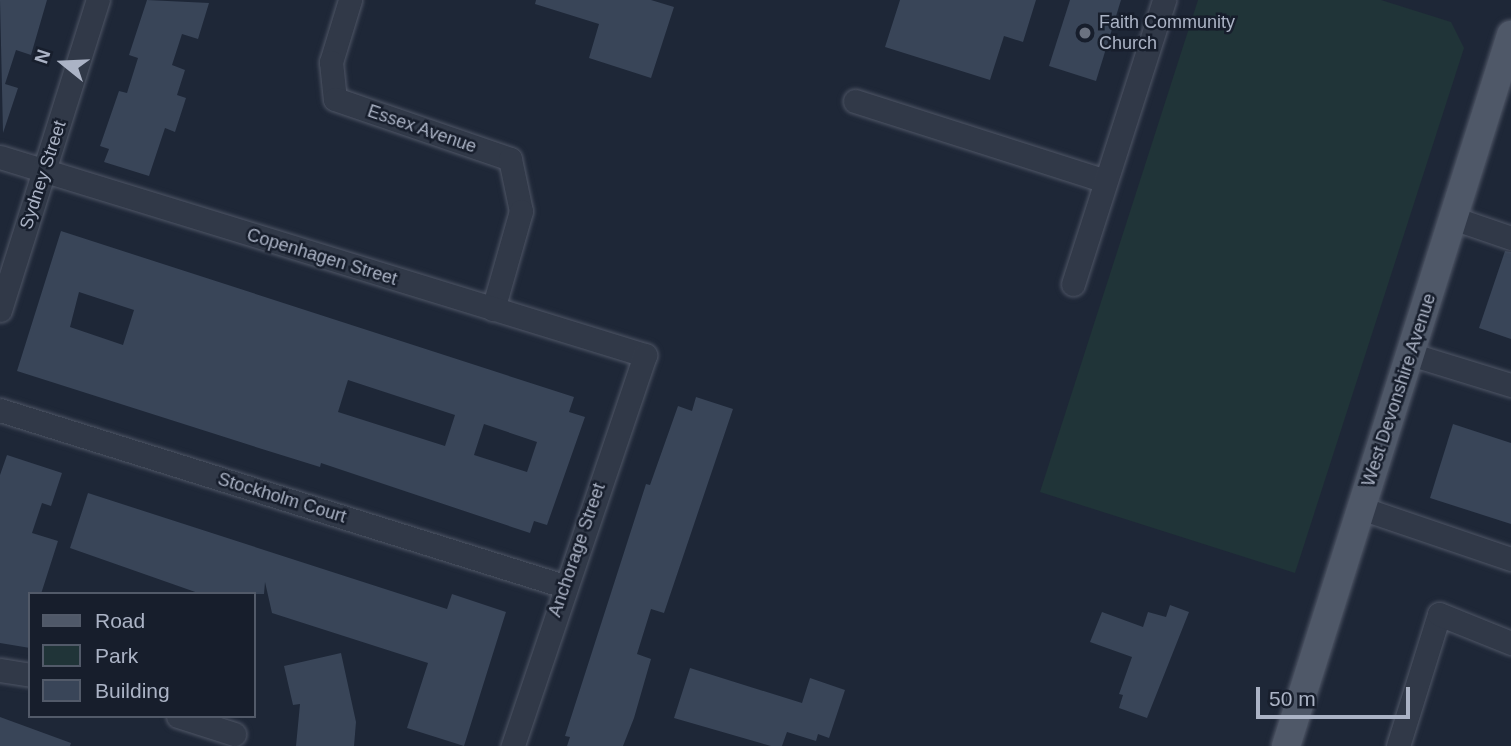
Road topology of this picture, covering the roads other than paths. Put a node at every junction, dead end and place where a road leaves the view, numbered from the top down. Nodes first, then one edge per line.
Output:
1 (98, 0) edge
2 (350, 0) edge
3 (1164, 0) edge
4 (1511, 35) edge
5 (855, 101) dead end
6 (0, 158) edge
7 (43, 172) junction
8 (1106, 181) junction
9 (1453, 218) junction
10 (1511, 239) edge
11 (1073, 284) dead end
12 (494, 309) junction
13 (0, 310) edge
14 (645, 355) joint
15 (1410, 355) junction
16 (1511, 385) edge
17 (0, 410) edge
18 (1361, 508) junction
19 (1511, 559) edge
20 (564, 586) junction
21 (1511, 643) edge
22 (0, 670) edge
23 (28, 675) edge
24 (184, 718) edge
25 (234, 734) dead end
26 (513, 746) edge
27 (1286, 746) edge
28 (1398, 746) edge

1 - 7 street, Sydney Street
2 - 12 street, Essex Avenue
3 - 8 street
4 - 9 main road, West Devonshire Avenue
5 - 8 street
6 - 7 street, Copenhagen Street
7 - 12 street, Copenhagen Street
7 - 13 street, Sydney Street
8 - 11 street
9 - 10 street
9 - 15 main road, West Devonshire Avenue
12 - 14 street, Copenhagen Street
14 - 20 street, Anchorage Street
15 - 16 street
15 - 18 main road, West Devonshire Avenue
17 - 20 street, Stockholm Court
18 - 19 street
18 - 27 main road, West Devonshire Avenue
20 - 26 street, Anchorage Street
21 - 28 street
22 - 23 street
24 - 25 street

